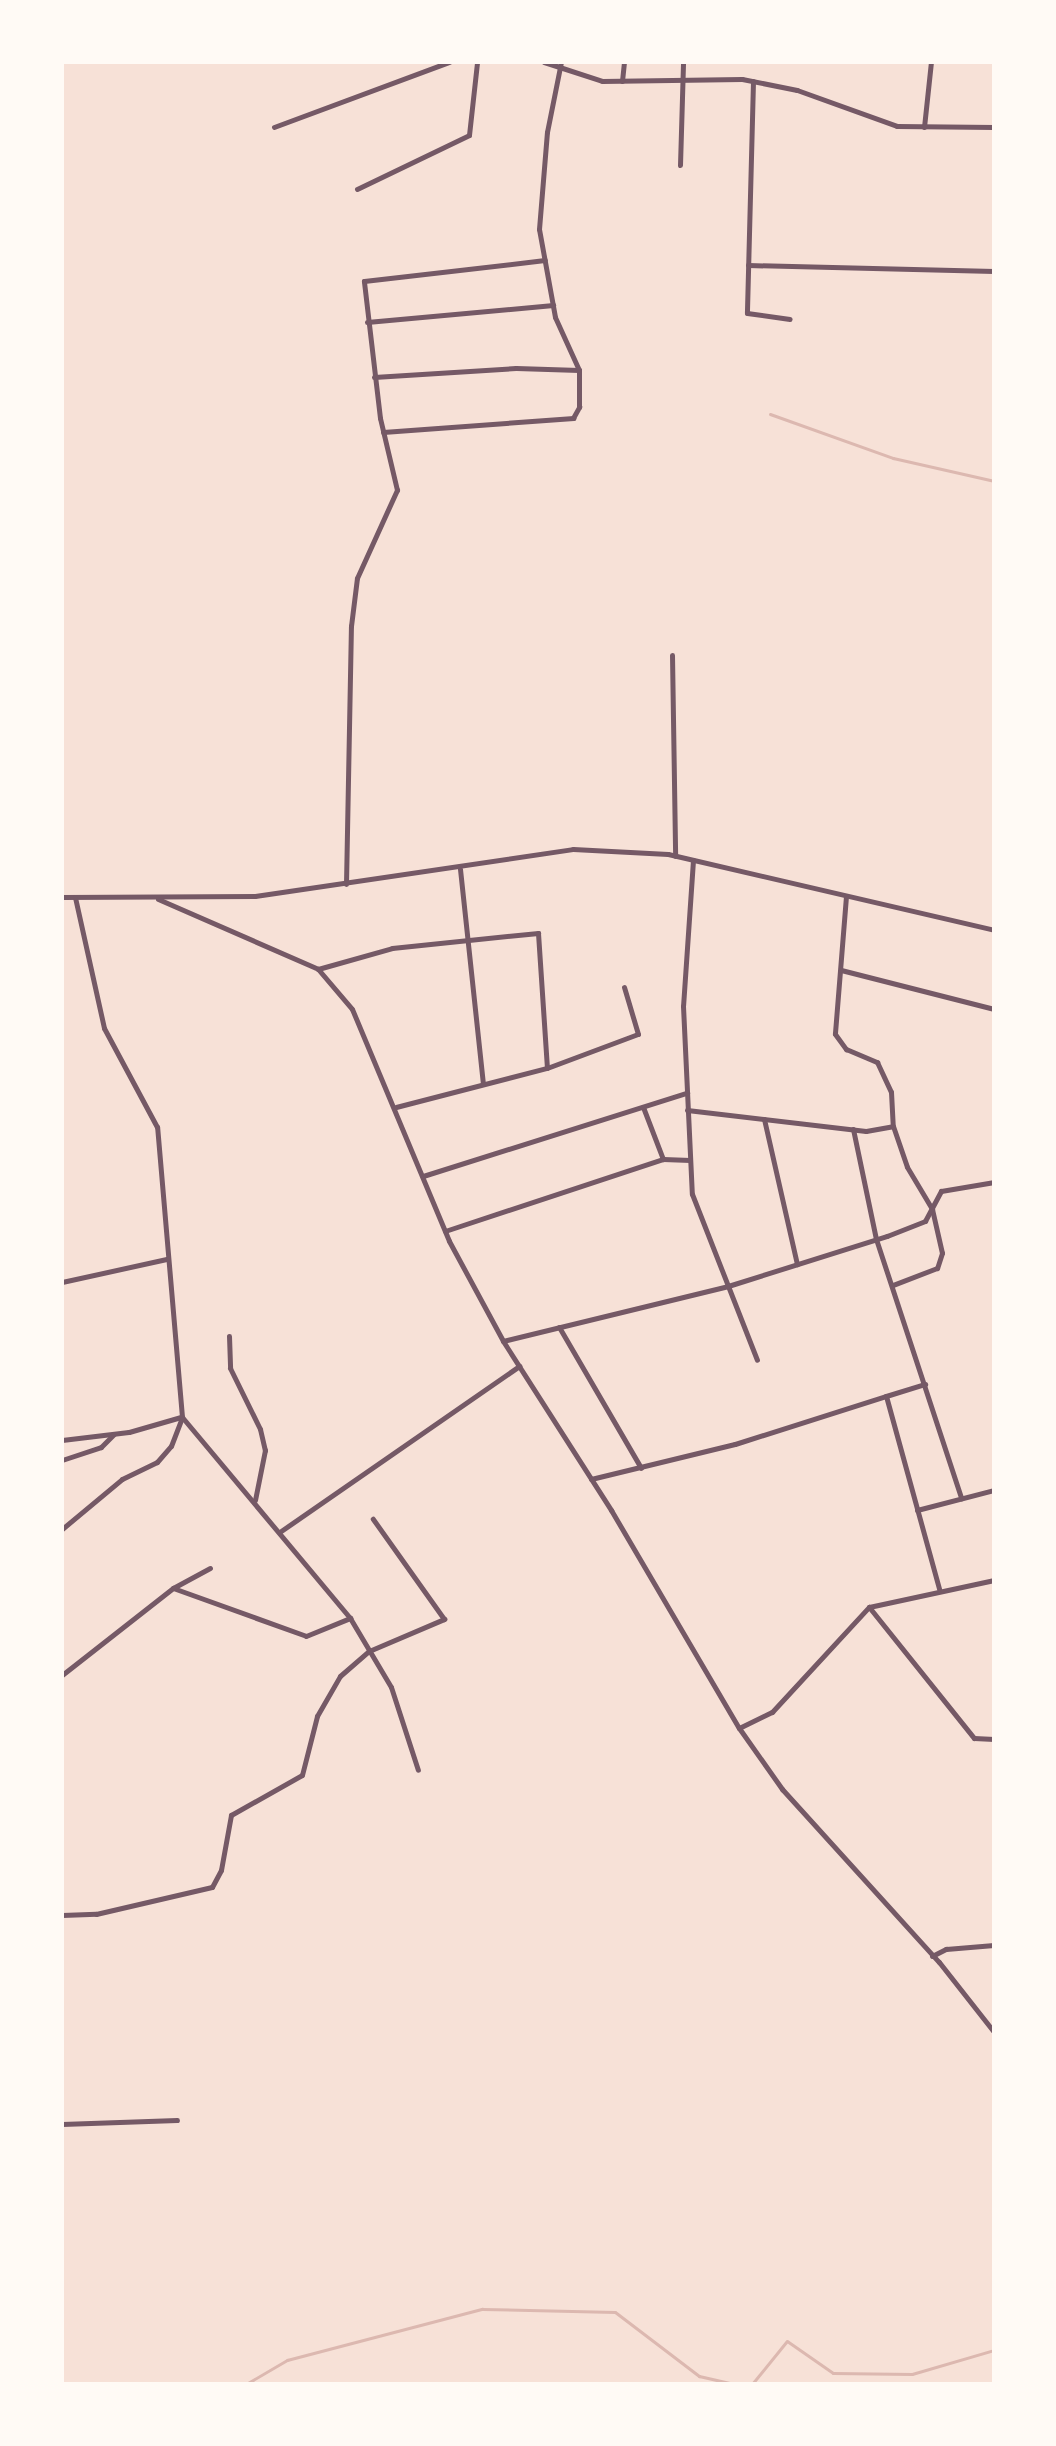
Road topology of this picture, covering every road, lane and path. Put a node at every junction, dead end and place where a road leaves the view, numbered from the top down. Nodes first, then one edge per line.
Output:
1 (449, 62) edge
2 (477, 62) edge
3 (544, 62) edge
4 (624, 62) edge
5 (683, 62) edge
6 (931, 62) edge
7 (560, 65) edge
8 (681, 80) junction
9 (622, 81) junction
10 (753, 81) junction
11 (274, 127) dead end
12 (924, 127) junction
13 (994, 127) edge
14 (680, 165) dead end
15 (357, 189) dead end
16 (545, 260) junction
17 (748, 265) junction
18 (994, 271) edge
19 (553, 305) junction
20 (790, 319) dead end
21 (367, 322) junction
22 (579, 370) junction
23 (374, 377) junction
24 (383, 432) junction
25 (672, 655) dead end
26 (675, 856) junction
27 (693, 860) junction
28 (460, 869) junction
29 (346, 884) junction
30 (846, 896) junction
31 (62, 897) edge
32 (75, 897) junction
33 (158, 899) junction
34 (994, 930) edge
35 (465, 939) junction
36 (318, 969) junction
37 (841, 970) junction
38 (624, 987) dead end
39 (994, 1009) edge
40 (547, 1068) junction
41 (483, 1084) junction
42 (687, 1093) junction
43 (396, 1107) junction
44 (643, 1107) junction
45 (687, 1110) junction
46 (764, 1119) junction
47 (893, 1126) junction
48 (853, 1129) junction
49 (663, 1159) junction
50 (690, 1160) junction
51 (423, 1176) junction
52 (994, 1182) edge
53 (932, 1209) junction
54 (445, 1231) junction
55 (876, 1239) junction
56 (167, 1259) junction
57 (797, 1264) junction
58 (62, 1282) edge
59 (893, 1285) junction
60 (728, 1286) junction
61 (559, 1327) junction
62 (229, 1336) dead end
63 (503, 1341) junction
64 (757, 1360) dead end
65 (519, 1366) junction
66 (925, 1384) junction
67 (886, 1396) junction
68 (182, 1417) junction
69 (114, 1434) junction
70 (62, 1440) edge
71 (62, 1460) edge
72 (641, 1468) junction
73 (591, 1479) junction
74 (994, 1490) edge
75 (961, 1498) junction
76 (255, 1500) junction
77 (917, 1510) junction
78 (373, 1519) dead end
79 (62, 1529) edge
80 (281, 1531) junction
81 (210, 1568) dead end
82 (994, 1580) edge
83 (173, 1588) junction
84 (939, 1589) junction
85 (869, 1607) junction
86 (350, 1618) junction
87 (369, 1651) junction
88 (62, 1675) edge
89 (739, 1728) junction
90 (994, 1739) edge
91 (418, 1770) dead end
92 (62, 1915) edge
93 (994, 1945) edge
94 (932, 1956) junction
95 (994, 2032) edge
96 (177, 2120) dead end
97 (62, 2124) edge

1 - 11 street
2 - 15 street
3 - 7 street
4 - 9 street
5 - 8 street
6 - 12 street
7 - 9 street
7 - 16 street
8 - 9 street
8 - 10 street
8 - 14 street
10 - 12 street
10 - 17 street
12 - 13 street
16 - 19 street
16 - 21 street
17 - 18 street
17 - 20 street
19 - 21 street
19 - 22 street
21 - 23 street
22 - 23 street
22 - 24 street
23 - 24 street
24 - 29 street
25 - 26 street
26 - 27 street
26 - 28 street
27 - 30 street
27 - 42 street
28 - 29 street
28 - 35 street
29 - 33 street
30 - 34 street
30 - 37 street
31 - 32 street
32 - 33 street
32 - 56 street
33 - 36 street
35 - 36 street
35 - 40 street
35 - 41 street
36 - 43 street
37 - 39 street
37 - 47 street
38 - 40 street
40 - 41 street
41 - 43 street
42 - 44 street
42 - 45 street
43 - 51 street
44 - 49 street
44 - 51 street
45 - 46 street
45 - 50 street
46 - 48 street
46 - 57 street
47 - 48 street
47 - 53 street
48 - 55 street
49 - 50 street
49 - 54 street
50 - 60 street
51 - 54 street
52 - 53 street
53 - 55 street
53 - 59 street
54 - 63 street
55 - 57 street
55 - 59 street
56 - 58 street
56 - 68 street
57 - 60 street
59 - 66 street
60 - 61 street
60 - 64 street
61 - 63 street
61 - 72 street
62 - 76 street
63 - 65 street
65 - 73 street
65 - 80 street
66 - 67 street
66 - 75 street
67 - 72 street
67 - 77 street
68 - 69 street
68 - 76 street
68 - 79 street
69 - 70 street
69 - 71 street
72 - 73 street
73 - 89 street
74 - 75 street
75 - 77 street
76 - 80 street
77 - 84 street
78 - 87 street
80 - 86 street
81 - 83 street
82 - 84 street
83 - 86 street
83 - 88 street
84 - 85 street
85 - 89 street
85 - 90 street
86 - 87 street
87 - 91 street
87 - 92 street
89 - 94 street
93 - 94 street
94 - 95 street
96 - 97 street

